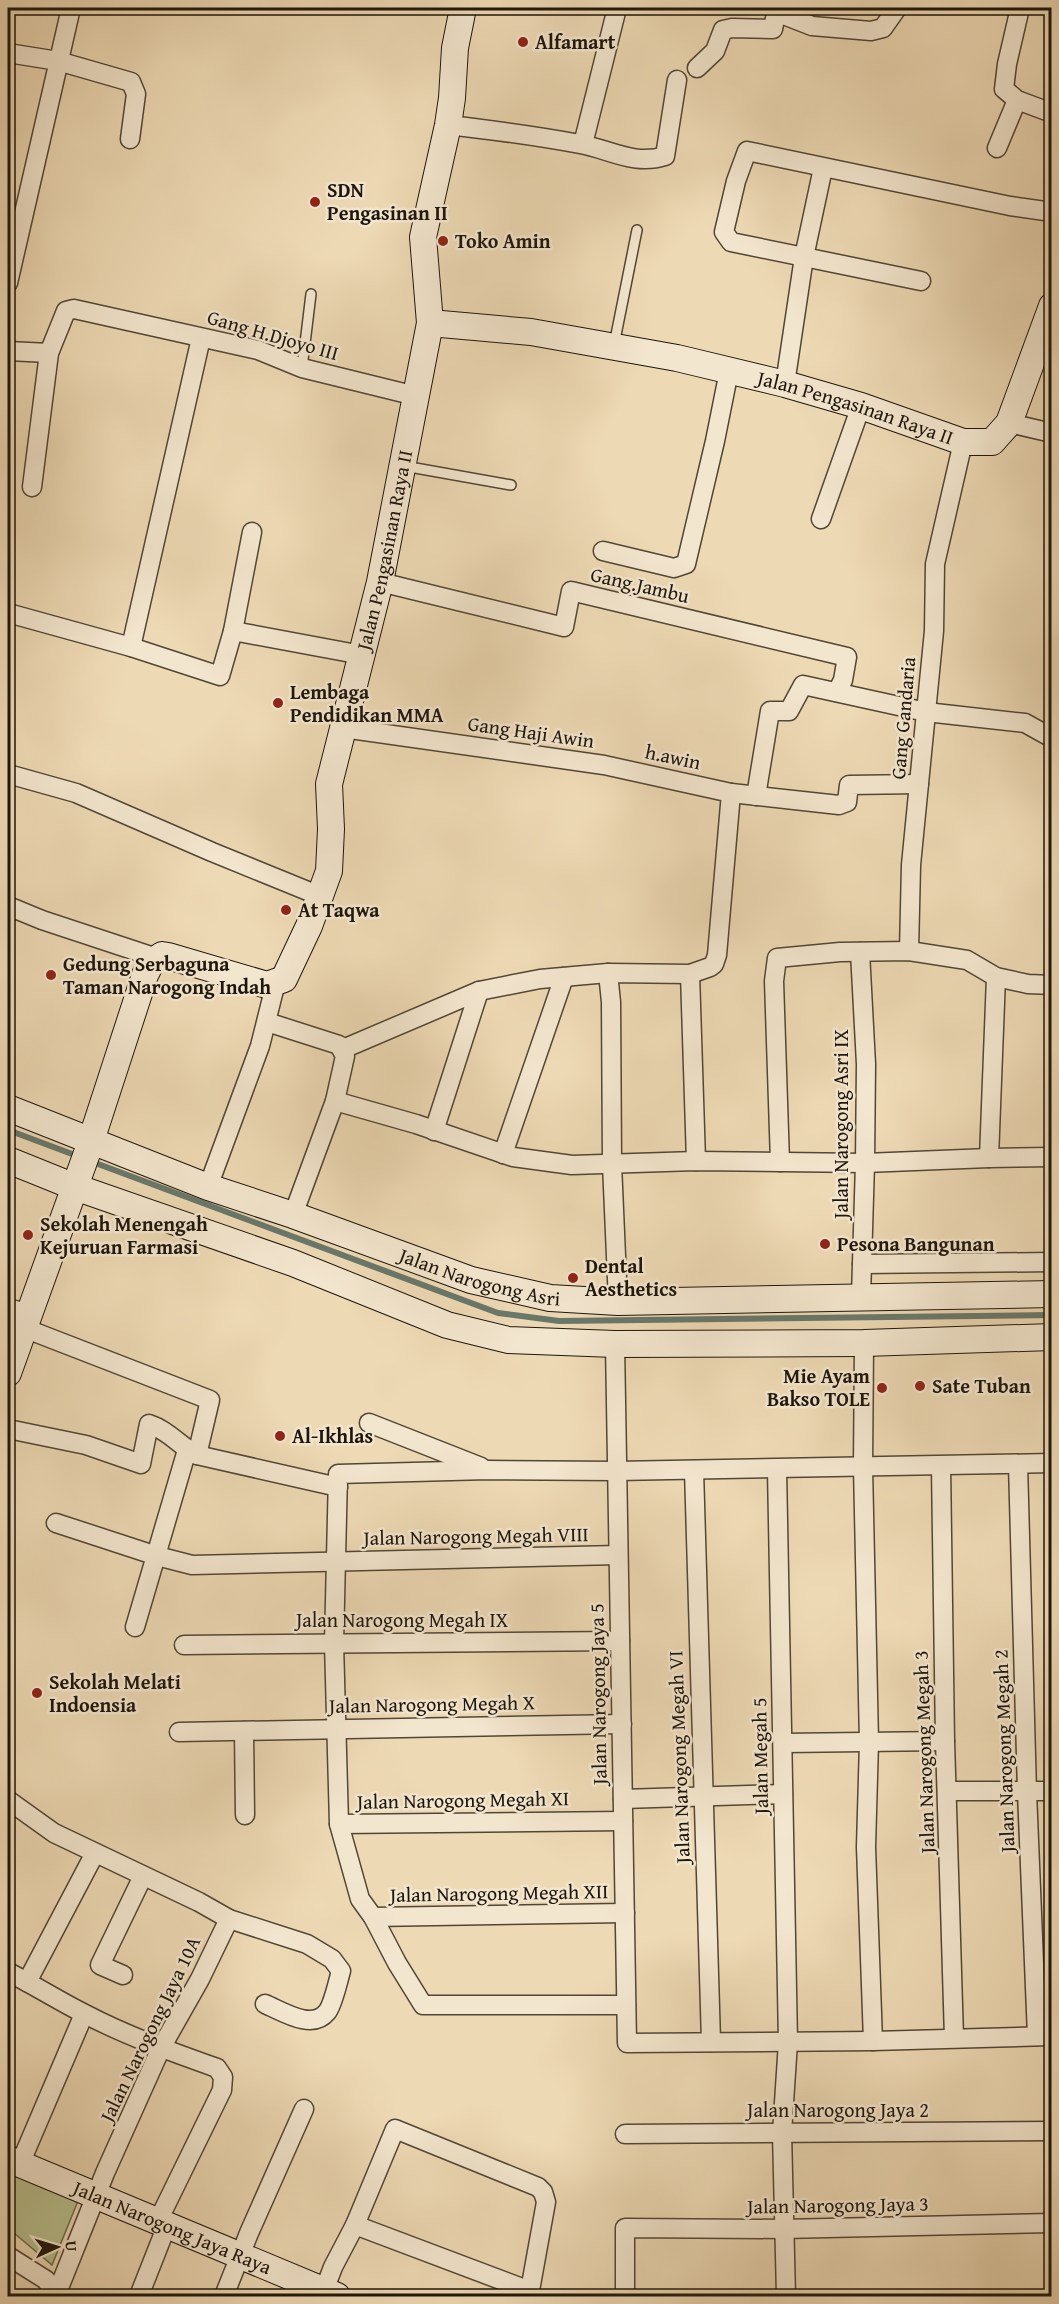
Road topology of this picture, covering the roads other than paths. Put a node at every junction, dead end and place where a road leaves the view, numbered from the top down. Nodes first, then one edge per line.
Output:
1 (71, 8) edge
2 (463, 8) edge
3 (617, 8) edge
4 (897, 8) edge
5 (1020, 8) edge
6 (776, 10) edge
7 (8, 53) edge
8 (58, 61) junction
9 (697, 68) dead end
10 (677, 80) dead end
11 (1017, 100) junction
12 (1052, 113) edge
13 (448, 125) junction
14 (130, 139) dead end
15 (583, 144) junction
16 (997, 148) dead end
17 (823, 168) junction
18 (1052, 212) edge
19 (637, 230) dead end
20 (804, 257) junction
21 (921, 281) dead end
22 (8, 283) edge
23 (311, 294) dead end
24 (1052, 306) edge
25 (430, 323) junction
26 (201, 338) junction
27 (614, 346) junction
28 (8, 351) edge
29 (49, 353) junction
30 (302, 368) junction
31 (729, 371) junction
32 (785, 384) junction
33 (416, 396) junction
34 (861, 406) junction
35 (1009, 423) junction
36 (1052, 433) edge
37 (963, 442) junction
38 (402, 465) junction
39 (511, 485) dead end
40 (32, 487) dead end
41 (821, 519) dead end
42 (252, 532) dead end
43 (603, 551) dead end
44 (380, 582) junction
45 (8, 613) edge
46 (233, 631) junction
47 (131, 647) junction
48 (362, 655) junction
49 (837, 692) junction
50 (926, 712) junction
51 (343, 728) junction
52 (1052, 738) edge
53 (604, 765) joint
54 (8, 774) edge
55 (919, 784) junction
56 (731, 793) junction
57 (756, 796) junction
58 (320, 896) junction
59 (8, 906) edge
60 (909, 951) junction
61 (860, 952) junction
62 (157, 958) junction
63 (608, 973) junction
64 (690, 974) junction
65 (996, 976) junction
66 (564, 977) junction
67 (276, 982) junction
68 (1052, 984) edge
69 (479, 991) junction
70 (267, 1022) junction
71 (343, 1049) junction
72 (335, 1101) junction
73 (8, 1108) edge
74 (434, 1131) junction
75 (503, 1154) junction
76 (1052, 1157) edge
77 (988, 1158) junction
78 (8, 1160) edge
79 (696, 1161) junction
80 (780, 1162) junction
81 (83, 1163) junction
82 (865, 1163) junction
83 (612, 1164) junction
84 (208, 1187) junction
85 (293, 1215) junction
86 (1052, 1262) edge
87 (862, 1264) junction
88 (1052, 1294) edge
89 (861, 1297) junction
90 (618, 1302) junction
91 (20, 1317) edge
92 (1052, 1337) edge
93 (864, 1343) junction
94 (615, 1344) junction
95 (8, 1373) edge
96 (369, 1423) dead end
97 (8, 1429) edge
98 (192, 1452) junction
99 (1052, 1463) edge
100 (1018, 1464) junction
101 (941, 1466) junction
102 (862, 1467) junction
103 (777, 1469) junction
104 (488, 1470) junction
105 (694, 1470) junction
106 (616, 1472) junction
107 (338, 1487) junction
108 (56, 1523) dead end
109 (618, 1555) junction
110 (157, 1556) junction
111 (336, 1563) junction
112 (135, 1627) dead end
113 (620, 1641) junction
114 (334, 1643) junction
115 (184, 1645) dead end
116 (622, 1724) junction
117 (335, 1729) junction
118 (244, 1731) junction
119 (179, 1732) dead end
120 (945, 1741) junction
121 (869, 1742) junction
122 (783, 1743) junction
123 (948, 1791) junction
124 (1052, 1791) edge
125 (1027, 1792) junction
126 (783, 1794) junction
127 (703, 1796) junction
128 (622, 1799) junction
129 (8, 1800) edge
130 (244, 1815) dead end
131 (623, 1821) junction
132 (339, 1824) junction
133 (95, 1853) junction
134 (143, 1876) junction
135 (625, 1913) junction
136 (374, 1917) junction
137 (229, 1919) junction
138 (8, 1972) edge
139 (123, 1975) dead end
140 (27, 1982) junction
141 (265, 2004) dead end
142 (626, 2005) junction
143 (84, 2014) junction
144 (1044, 2036) edge
145 (954, 2038) junction
146 (873, 2041) junction
147 (711, 2042) junction
148 (788, 2042) junction
149 (161, 2048) junction
150 (304, 2109) dead end
151 (1052, 2131) edge
152 (783, 2133) junction
153 (625, 2134) dead end
154 (14, 2161) edge
155 (95, 2197) junction
156 (163, 2223) junction
157 (1052, 2223) edge
158 (355, 2224) junction
159 (783, 2229) junction
160 (241, 2255) junction
161 (8, 2256) edge
162 (529, 2294) edge
163 (58, 2295) edge
164 (328, 2295) edge
165 (139, 2296) edge
166 (224, 2296) edge
167 (625, 2296) edge
168 (786, 2296) edge

1 - 8 street
2 - 13 street, Jalan Pengasinan Raya II
3 - 15 street
4 - 6 street
5 - 11 street
6 - 9 street
7 - 8 street
8 - 14 street
8 - 22 street
10 - 15 street
11 - 12 street
11 - 16 street
13 - 15 street
13 - 25 street, Jalan Pengasinan Raya II
17 - 18 street
17 - 20 street
17 - 20 street
19 - 27 lane
20 - 21 street
20 - 32 street
23 - 30 lane
24 - 35 street, Jalan Pengasinan Raya II
25 - 27 street, Jalan Pengasinan Raya II
25 - 33 street, Jalan Pengasinan Raya II
26 - 29 street, Gang H.Djoyo III
26 - 30 street, Gang H.Djoyo III
26 - 47 street
27 - 31 street, Jalan Pengasinan Raya II
28 - 29 street
29 - 40 street
30 - 33 street, Gang H.Djoyo III
31 - 32 street, Jalan Pengasinan Raya II
31 - 43 street
32 - 34 street, Jalan Pengasinan Raya II
33 - 38 street, Jalan Pengasinan Raya II
34 - 37 street, Jalan Pengasinan Raya II
34 - 41 street
35 - 36 street
35 - 37 street, Jalan Pengasinan Raya II
37 - 50 street, Gang Gandaria
38 - 39 lane
38 - 44 street, Jalan Pengasinan Raya II
42 - 46 street
44 - 48 street, Jalan Pengasinan Raya II
44 - 49 street, Gang.Jambu
45 - 47 street
46 - 47 street
46 - 48 street
48 - 51 street, Jalan Pengasinan Raya II
49 - 50 street
49 - 57 street
50 - 52 street
50 - 55 street, Gang Gandaria
51 - 53 street, Gang Haji Awin
51 - 58 street, Jalan Pengasinan Raya II
53 - 56 street, h.awin
54 - 58 street
55 - 57 street, h.awin
55 - 60 street, Gang Gandaria
56 - 57 street, h.awin
56 - 64 street
58 - 67 street, Jalan Pengasinan Raya II
59 - 62 street
60 - 61 street
60 - 65 street
61 - 80 street
61 - 82 street, Jalan Narogong Asri IX
62 - 67 street
62 - 81 street
63 - 64 street
63 - 66 street
63 - 83 street
64 - 79 street
65 - 68 street
65 - 77 street
66 - 69 street
66 - 75 street
67 - 70 street
69 - 71 street
69 - 74 street
70 - 71 street
70 - 84 street
71 - 72 street
72 - 74 street
72 - 85 street
73 - 81 street, Jalan Narogong Asri
74 - 75 street
75 - 83 street
76 - 77 street
77 - 82 street
78 - 81 street, Jalan Narogong Asri
79 - 80 street
79 - 83 street
80 - 82 street
81 - 84 street, Jalan Narogong Asri
81 - 91 street
81 - 94 street, Jalan Narogong Asri
82 - 87 street, Jalan Narogong Asri IX
83 - 90 street
84 - 85 street, Jalan Narogong Asri
85 - 90 street, Jalan Narogong Asri
86 - 87 street
87 - 89 street, Jalan Narogong Asri IX
88 - 89 street, Jalan Narogong Asri
89 - 90 street, Jalan Narogong Asri
91 - 95 street
91 - 98 street
92 - 93 street, Jalan Narogong Asri
93 - 94 street, Jalan Narogong Asri
93 - 102 street
94 - 106 street, Jalan Narogong Jaya 5
96 - 104 street
97 - 98 street
98 - 107 street
98 - 110 street
99 - 100 street
100 - 101 street
100 - 125 street, Jalan Narogong Megah 2
101 - 102 street
101 - 120 street, Jalan Narogong Megah 3
102 - 103 street
102 - 121 street
103 - 105 street
103 - 122 street, Jalan Megah 5
104 - 106 street
104 - 107 street
105 - 106 street
105 - 127 street, Jalan Narogong Megah VI
106 - 109 street, Jalan Narogong Jaya 5
107 - 111 street
108 - 110 street, Jalan Narogong Megah VIII
109 - 111 street, Jalan Narogong Megah VIII
109 - 113 street, Jalan Narogong Jaya 5
110 - 111 street, Jalan Narogong Megah VIII
110 - 112 street
111 - 114 street
113 - 114 street, Jalan Narogong Megah IX
113 - 116 street, Jalan Narogong Jaya 5
114 - 115 street, Jalan Narogong Megah IX
114 - 117 street
116 - 117 street, Jalan Narogong Megah X
116 - 128 street, Jalan Narogong Jaya 5
117 - 118 street, Jalan Narogong Megah X
117 - 132 street
118 - 119 street, Jalan Narogong Megah X
118 - 130 street
120 - 121 street
120 - 123 street, Jalan Narogong Megah 3
121 - 122 street
121 - 146 street
122 - 126 street, Jalan Megah 5
123 - 125 street
123 - 145 street, Jalan Narogong Megah 3
124 - 125 street
125 - 144 street, Jalan Narogong Megah 2
126 - 127 street
126 - 148 street, Jalan Megah 5
127 - 128 street
127 - 147 street, Jalan Narogong Megah VI
128 - 131 street, Jalan Narogong Jaya 5
129 - 133 street
131 - 132 street, Jalan Narogong Megah XI
131 - 135 street, Jalan Narogong Jaya 5
132 - 136 street
133 - 134 street
133 - 140 street
134 - 137 street
134 - 139 street
135 - 136 street, Jalan Narogong Megah XII
135 - 142 street, Jalan Narogong Jaya 5
136 - 142 street
137 - 141 street
137 - 149 street, Jalan Narogong Jaya 10A
138 - 140 street
140 - 143 street
142 - 147 street, Jalan Narogong Jaya 5
143 - 149 street
143 - 154 street
144 - 145 street
145 - 146 street
146 - 148 street
147 - 148 street
148 - 152 street, Jalan Megah 5
149 - 155 street, Jalan Narogong Jaya 10A
149 - 156 street
150 - 160 street
151 - 152 street, Jalan Narogong Jaya 2
152 - 153 street, Jalan Narogong Jaya 2
152 - 159 street, Jalan Megah 5
154 - 155 street, Jalan Narogong Jaya Raya
155 - 156 street, Jalan Narogong Jaya Raya
155 - 163 street, Jalan Narogong Jaya 10A
156 - 160 street, Jalan Narogong Jaya Raya
156 - 165 street
157 - 159 street, Jalan Narogong Jaya 3
158 - 162 street
158 - 162 street
158 - 164 street
159 - 167 street, Jalan Narogong Jaya 3
159 - 168 street, Jalan Megah 5
160 - 164 street, Jalan Narogong Jaya Raya
160 - 166 street
161 - 163 street

